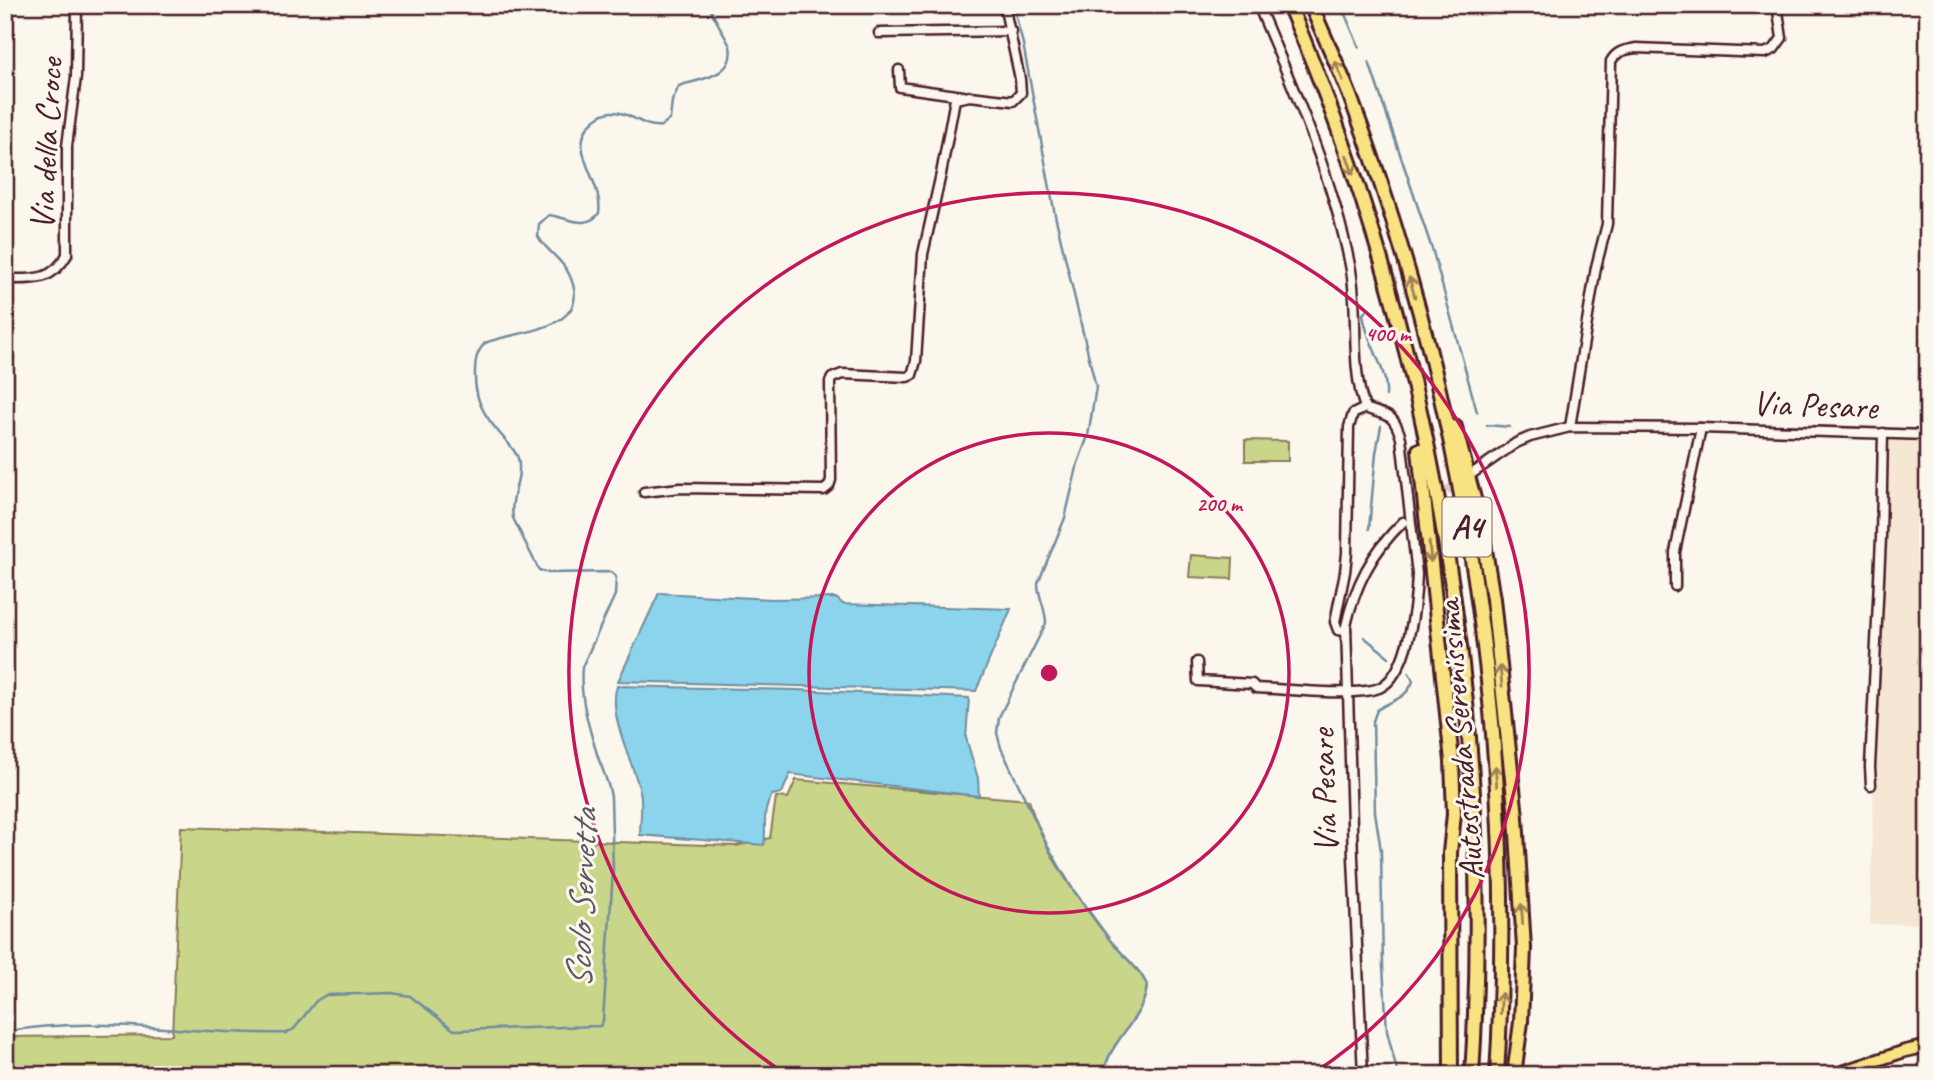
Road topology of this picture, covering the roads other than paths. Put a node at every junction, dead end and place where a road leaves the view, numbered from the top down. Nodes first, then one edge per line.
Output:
1 (77, 5) edge
2 (1004, 5) edge
3 (1258, 5) edge
4 (1289, 5) edge
5 (1311, 5) edge
6 (1777, 5) edge
7 (1010, 31) junction
8 (879, 33) dead end
9 (899, 70) dead end
10 (963, 96) junction
11 (5, 279) edge
12 (1421, 318) junction
13 (1407, 357) junction
14 (1364, 408) junction
15 (1570, 427) junction
16 (1700, 428) junction
17 (1883, 433) junction
18 (1928, 435) edge
19 (1473, 473) dead end
20 (644, 492) dead end
21 (1403, 522) tunnel mouth
22 (1675, 586) dead end
23 (1346, 631) junction
24 (1197, 662) dead end
25 (1347, 692) junction
26 (1871, 785) dead end
27 (1928, 1046) edge
28 (1472, 1072) edge
29 (1497, 1073) edge
30 (1363, 1075) edge
31 (1451, 1075) edge
32 (1514, 1075) edge
33 (1833, 1075) edge

1 - 11 street, Via della Croce
2 - 7 street
3 - 14 street
4 -> 13 highway, Autostrada Serenissima / A4
12 -> 5 highway, Autostrada Serenissima / A4
6 - 15 street
7 - 8 street
7 - 10 street
9 - 10 street
10 - 20 street
29 -> 12 highway, Autostrada Serenissima / A4
32 -> 12 highway
13 - 28 highway, Autostrada Serenissima / A4
13 -> 31 highway
14 - 23 street
14 - 25 street
15 - 16 street, Via Pesare
15 - 19 street, Via Pesare
16 - 17 street, Via Pesare
16 - 22 street, Via Pesare
17 - 18 street, Via Pesare
17 - 26 street
21 - 23 street, Via Pesare
23 - 25 street, Via Pesare
24 - 25 street
25 - 30 street, Via Pesare
27 - 33 main road

